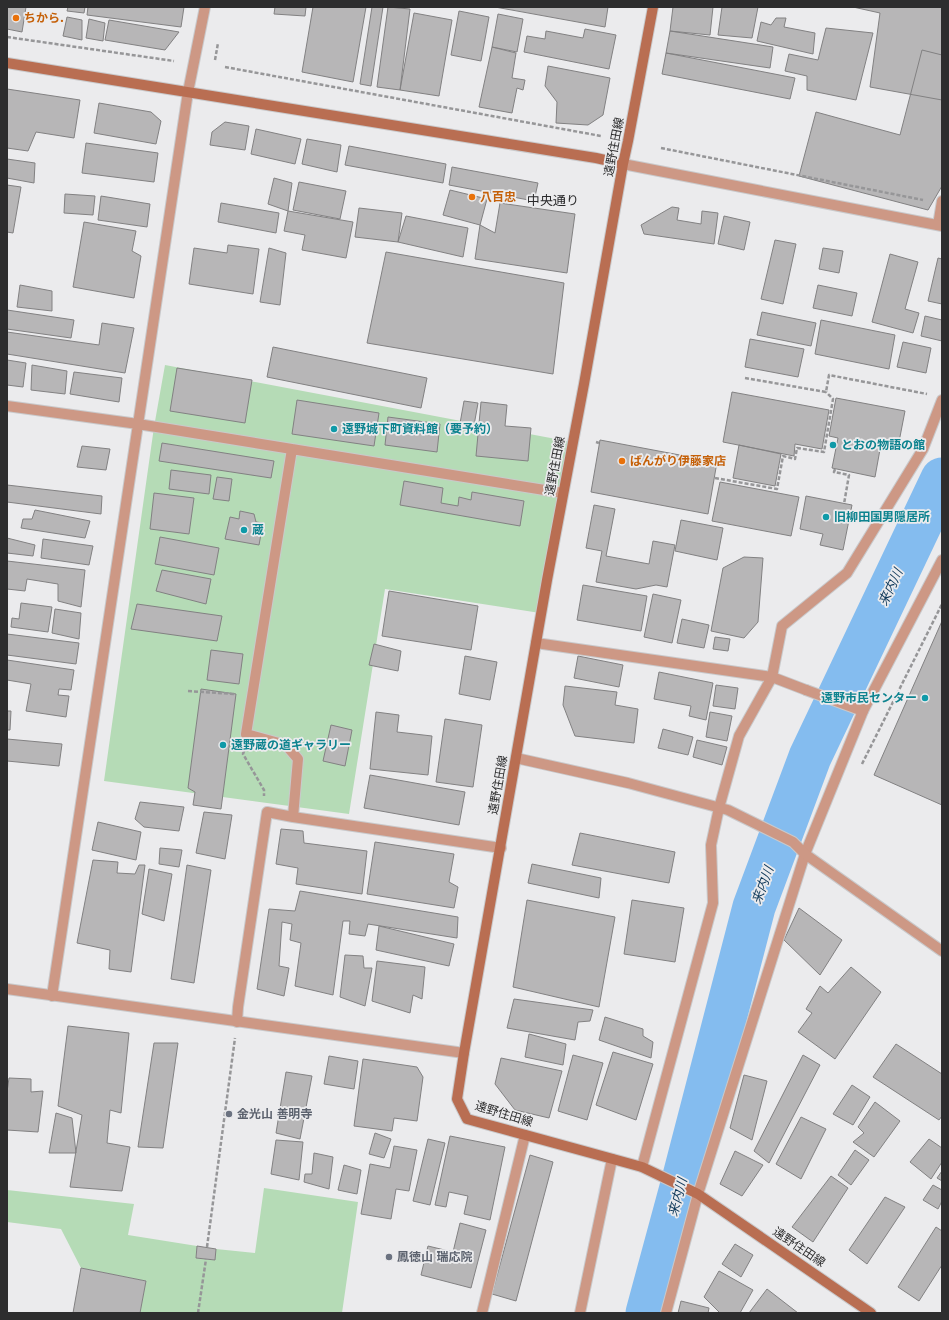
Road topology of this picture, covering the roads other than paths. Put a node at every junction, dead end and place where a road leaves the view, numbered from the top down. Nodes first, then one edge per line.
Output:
1 (205, 7) edge
2 (653, 7) edge
3 (7, 63) edge
4 (188, 92) junction
5 (623, 164) junction
6 (942, 201) edge
7 (940, 226) edge
8 (942, 400) edge
9 (7, 406) edge
10 (138, 424) junction
11 (292, 449) junction
12 (563, 493) junction
13 (942, 560) edge
14 (536, 643) junction
15 (772, 678) junction
16 (863, 711) junction
17 (516, 758) junction
18 (724, 809) junction
19 (293, 817) junction
20 (501, 848) junction
21 (805, 854) junction
22 (942, 951) edge
23 (7, 989) edge
24 (52, 996) junction
25 (238, 1022) junction
26 (464, 1053) junction
27 (525, 1135) junction
28 (612, 1159) junction
29 (642, 1167) junction
30 (698, 1194) junction
31 (482, 1313) edge
32 (580, 1313) edge
33 (666, 1313) edge
34 (872, 1313) edge

1 - 4 street
2 - 5 main road, 遠野住田線
3 - 4 main road
4 - 5 main road
4 - 10 street
5 - 7 street
5 - 12 main road, 遠野住田線
6 - 7 street
8 - 15 street
9 - 10 street
10 - 11 street
10 - 24 street
11 - 12 street
11 - 19 street
12 - 14 main road, 遠野住田線
13 - 16 street
14 - 15 street
14 - 17 main road, 遠野住田線
15 - 16 street
15 - 18 street
16 - 21 street
17 - 18 street
17 - 20 main road, 遠野住田線
18 - 21 street
18 - 29 street
19 - 20 street
19 - 25 street
20 - 26 main road, 遠野住田線
21 - 22 street
21 - 30 street
23 - 24 street
24 - 25 street
25 - 26 street
26 - 27 main road, 遠野住田線
27 - 28 main road, 遠野住田線
27 - 31 street
28 - 29 main road, 遠野住田線
28 - 32 street
29 - 30 main road, 遠野住田線
30 - 33 street
30 - 34 main road, 遠野住田線

